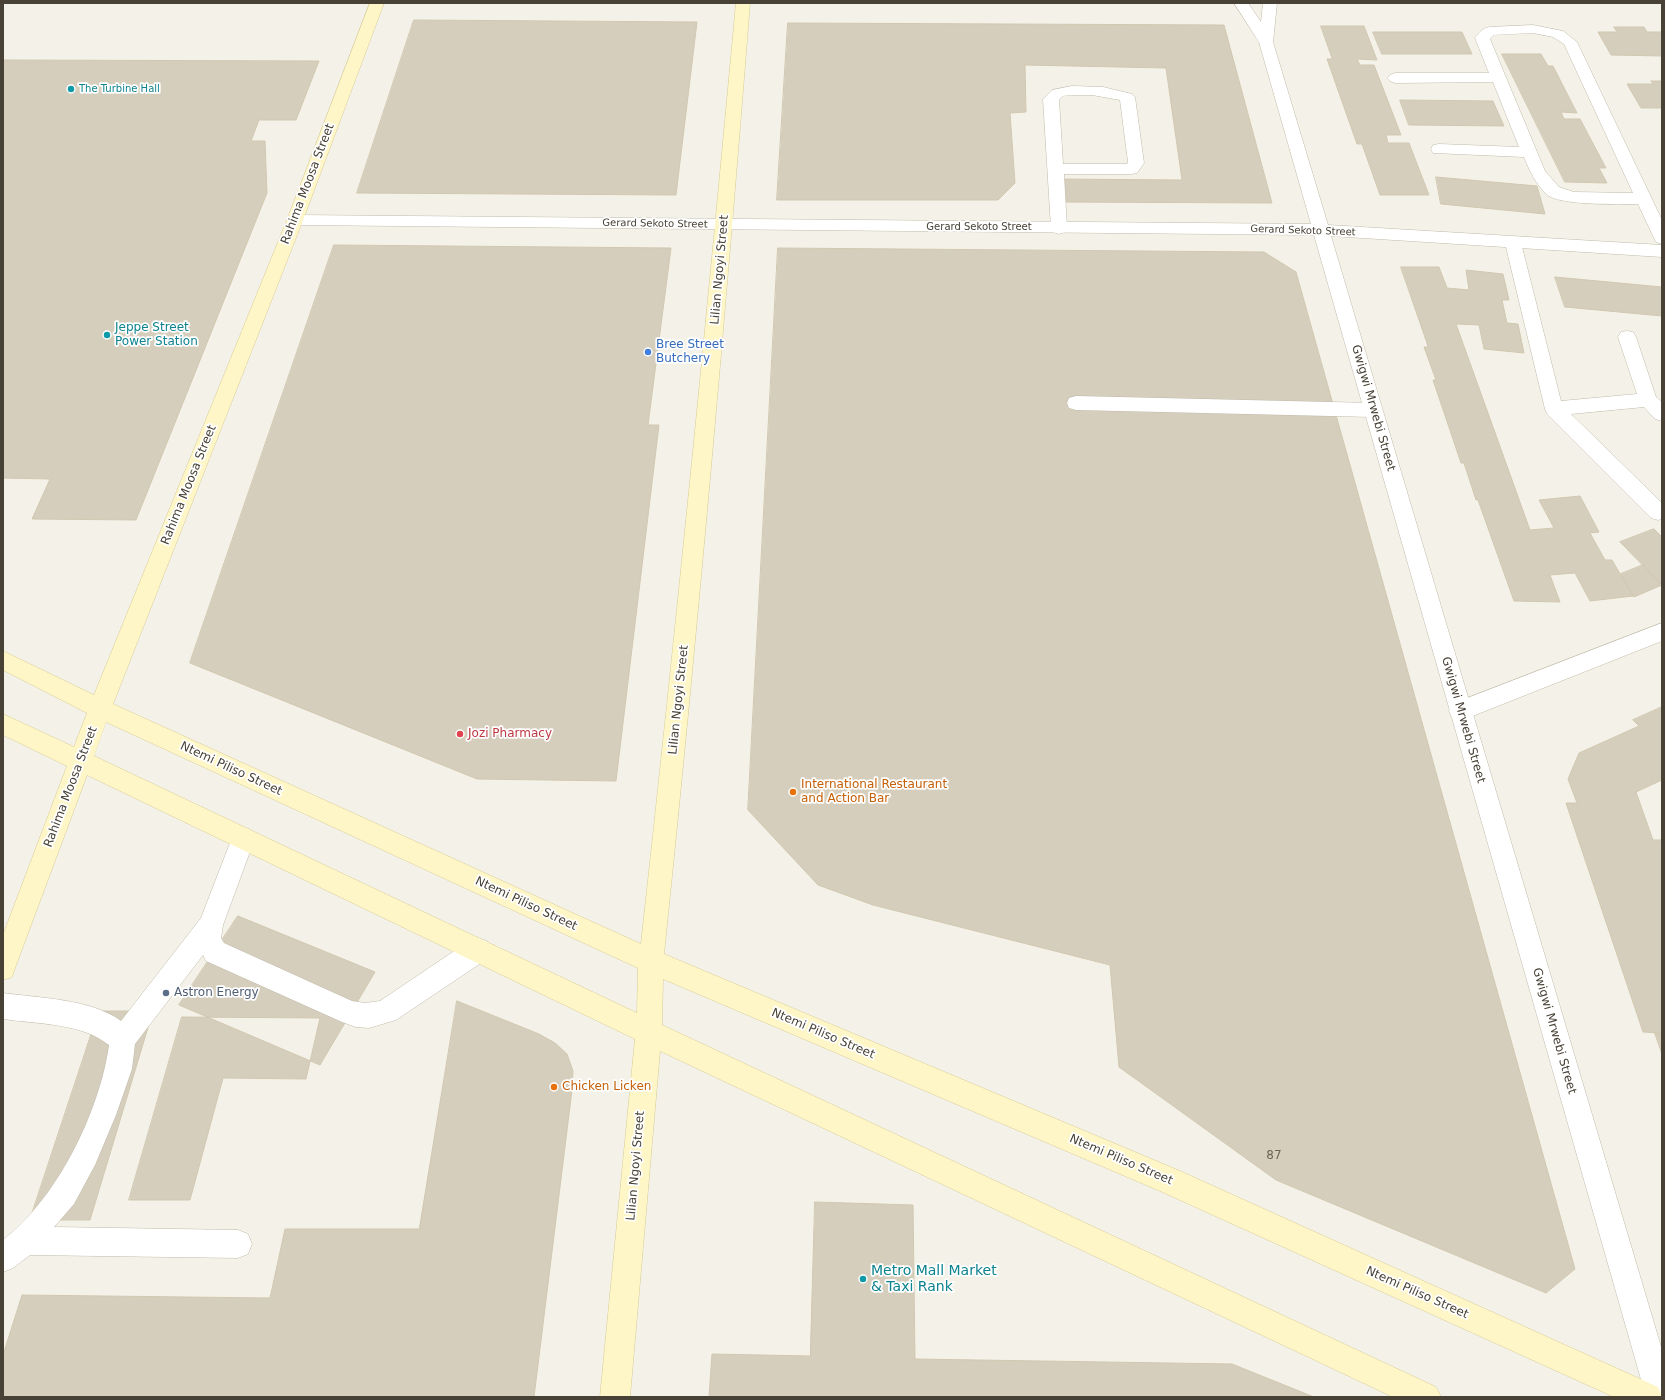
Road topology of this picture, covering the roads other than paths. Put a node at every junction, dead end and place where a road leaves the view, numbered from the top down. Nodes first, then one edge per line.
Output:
1 (377, 3) edge
2 (743, 3) edge
3 (1241, 3) edge
4 (1270, 3) edge
5 (1266, 42) junction
6 (1498, 77) junction
7 (1394, 78) dead end
8 (1439, 149) dead end
9 (1530, 152) junction
10 (1055, 169) junction
11 (1644, 199) junction
12 (295, 220) junction
13 (724, 225) junction
14 (1059, 228) junction
15 (1321, 230) junction
16 (1662, 238) edge
17 (1513, 243) junction
18 (1662, 251) edge
19 (1627, 337) dead end
20 (1648, 400) junction
21 (1076, 403) dead end
22 (1554, 409) junction
23 (1373, 410) junction
24 (1662, 414) edge
25 (1658, 512) dead end
26 (1662, 632) edge
27 (3, 660) edge
28 (100, 709) junction
29 (1460, 711) junction
30 (3, 724) edge
31 (80, 760) junction
32 (243, 838) junction
33 (211, 924) junction
34 (478, 950) junction
35 (651, 961) junction
36 (3, 968) edge
37 (3, 1006) edge
38 (649, 1032) junction
39 (123, 1039) junction
40 (25, 1241) junction
41 (238, 1244) dead end
42 (3, 1258) edge
43 (615, 1397) edge
44 (1426, 1397) edge
45 (1648, 1397) edge
46 (1661, 1397) edge

1 - 12 street, Rahima Moosa Street
2 - 13 street, Lilian Ngoyi Street
3 - 5 street, Gwigwi Mrwebi Street
4 - 5 street, Gwigwi Mrwebi Street
5 - 15 street, Gwigwi Mrwebi Street
6 - 7 street
6 - 9 street
6 - 11 street
8 - 9 street
9 - 11 street
10 - 10 street
10 - 14 street
11 - 16 street
12 - 13 street, Gerard Sekoto Street
12 - 28 street, Rahima Moosa Street
13 - 14 street, Gerard Sekoto Street
13 - 35 street, Lilian Ngoyi Street
14 - 15 street, Gerard Sekoto Street
15 - 17 street, Gerard Sekoto Street
15 - 23 street, Gwigwi Mrwebi Street
17 - 18 street, Gerard Sekoto Street
17 - 22 street
19 - 20 street
20 - 22 street
20 - 24 street
21 - 23 street
22 - 25 street
23 - 29 street, Gwigwi Mrwebi Street
26 - 29 street
27 - 28 street, Ntemi Piliso Street
28 - 31 street, Rahima Moosa Street
28 - 35 street, Ntemi Piliso Street
29 - 46 street, Gwigwi Mrwebi Street
30 - 31 street
31 - 32 street
31 - 36 street, Rahima Moosa Street
32 - 33 street
32 - 34 street
33 - 34 street
33 - 39 street
34 - 38 street
35 - 38 street, Lilian Ngoyi Street
35 - 45 street, Ntemi Piliso Street
37 - 39 street
38 - 43 street, Lilian Ngoyi Street
38 - 44 street
39 - 40 street
40 - 41 street
40 - 42 street

